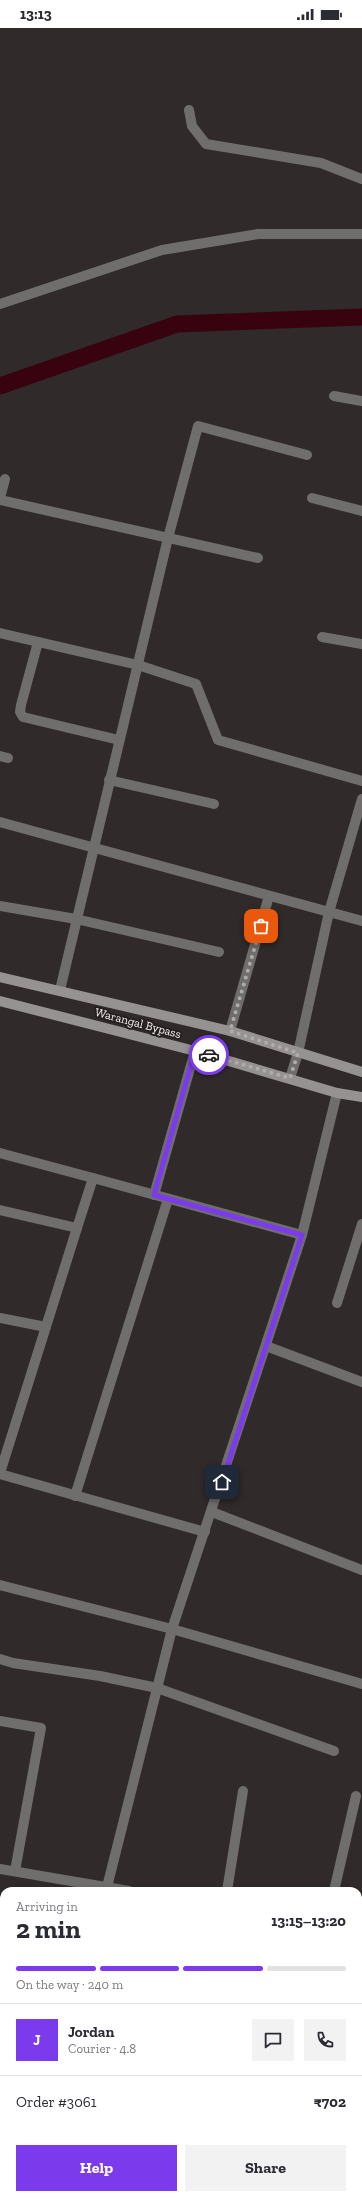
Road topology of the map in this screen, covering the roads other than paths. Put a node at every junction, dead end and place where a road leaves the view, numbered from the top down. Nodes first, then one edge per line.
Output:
1 (189, 110) dead end
2 (362, 179) edge
3 (362, 234) edge
4 (0, 304) edge
5 (334, 396) dead end
6 (362, 401) edge
7 (307, 455) dead end
8 (5, 479) dead end
9 (312, 498) dead end
10 (0, 499) edge
11 (362, 511) edge
12 (168, 538) junction
13 (258, 558) dead end
14 (0, 633) edge
15 (322, 637) dead end
16 (38, 642) junction
17 (362, 644) edge
18 (138, 665) junction
19 (119, 740) junction
20 (109, 780) junction
21 (362, 781) edge
22 (362, 799) edge
23 (214, 804) dead end
24 (0, 822) edge
25 (93, 847) junction
26 (269, 896) junction
27 (0, 906) edge
28 (329, 912) junction
29 (76, 919) junction
30 (362, 921) edge
31 (219, 952) dead end
32 (0, 977) edge
33 (60, 990) junction
34 (0, 1001) edge
35 (230, 1031) junction
36 (195, 1051) junction
37 (298, 1053) junction
38 (362, 1072) edge
39 (290, 1078) junction
40 (337, 1093) junction
41 (362, 1097) edge
42 (0, 1152) edge
43 (93, 1178) junction
44 (154, 1195) junction
45 (168, 1199) junction
46 (0, 1210) edge
47 (362, 1224) edge
48 (77, 1228) junction
49 (302, 1235) junction
50 (337, 1303) dead end
51 (0, 1318) edge
52 (46, 1327) junction
53 (266, 1346) junction
54 (362, 1382) edge
55 (0, 1474) edge
56 (75, 1496) junction
57 (212, 1512) junction
58 (205, 1532) junction
59 (362, 1570) edge
60 (0, 1585) edge
61 (172, 1629) junction
62 (0, 1659) edge
63 (362, 1684) edge
64 (157, 1688) junction
65 (0, 1721) edge
66 (334, 1751) dead end
67 (243, 1791) dead end
68 (356, 1796) dead end
69 (0, 1869) edge
70 (15, 1871) junction
71 (96, 1887) edge
72 (107, 1887) edge
73 (228, 1887) edge
74 (335, 1887) edge

1 - 2 street
3 - 4 street
5 - 6 street
7 - 12 street
8 - 10 street
9 - 11 street
10 - 12 street
12 - 13 street
12 - 18 street
14 - 16 street
15 - 17 street
16 - 18 street
16 - 19 street
18 - 19 street
18 - 21 street
19 - 20 street
20 - 23 street
20 - 25 street
22 - 28 street
24 - 25 street
25 - 26 street
25 - 29 street
26 - 28 street
26 - 35 street
27 - 29 street
28 - 30 street
28 - 37 street
29 - 31 street
29 - 33 street
32 - 33 main road
33 - 35 main road
34 - 36 main road, Warangal Bypass
35 - 37 main road
36 - 39 main road, Warangal Bypass
36 - 44 street
37 - 38 main road
37 - 39 street
39 - 40 main road, Warangal Bypass
40 - 41 main road, Warangal Bypass
40 - 49 street
42 - 43 street
43 - 44 street
43 - 48 street
44 - 45 street
45 - 49 street
45 - 56 street
46 - 48 street
47 - 50 street
48 - 52 street
49 - 53 street
51 - 52 street
52 - 55 street
53 - 54 street
53 - 57 street
55 - 56 street
56 - 58 street
57 - 58 street
57 - 59 street
58 - 61 street
60 - 61 street
61 - 63 street
61 - 64 street
62 - 64 street
64 - 66 street
64 - 72 street
65 - 70 street
67 - 73 street
68 - 74 street
69 - 70 street
70 - 71 street

